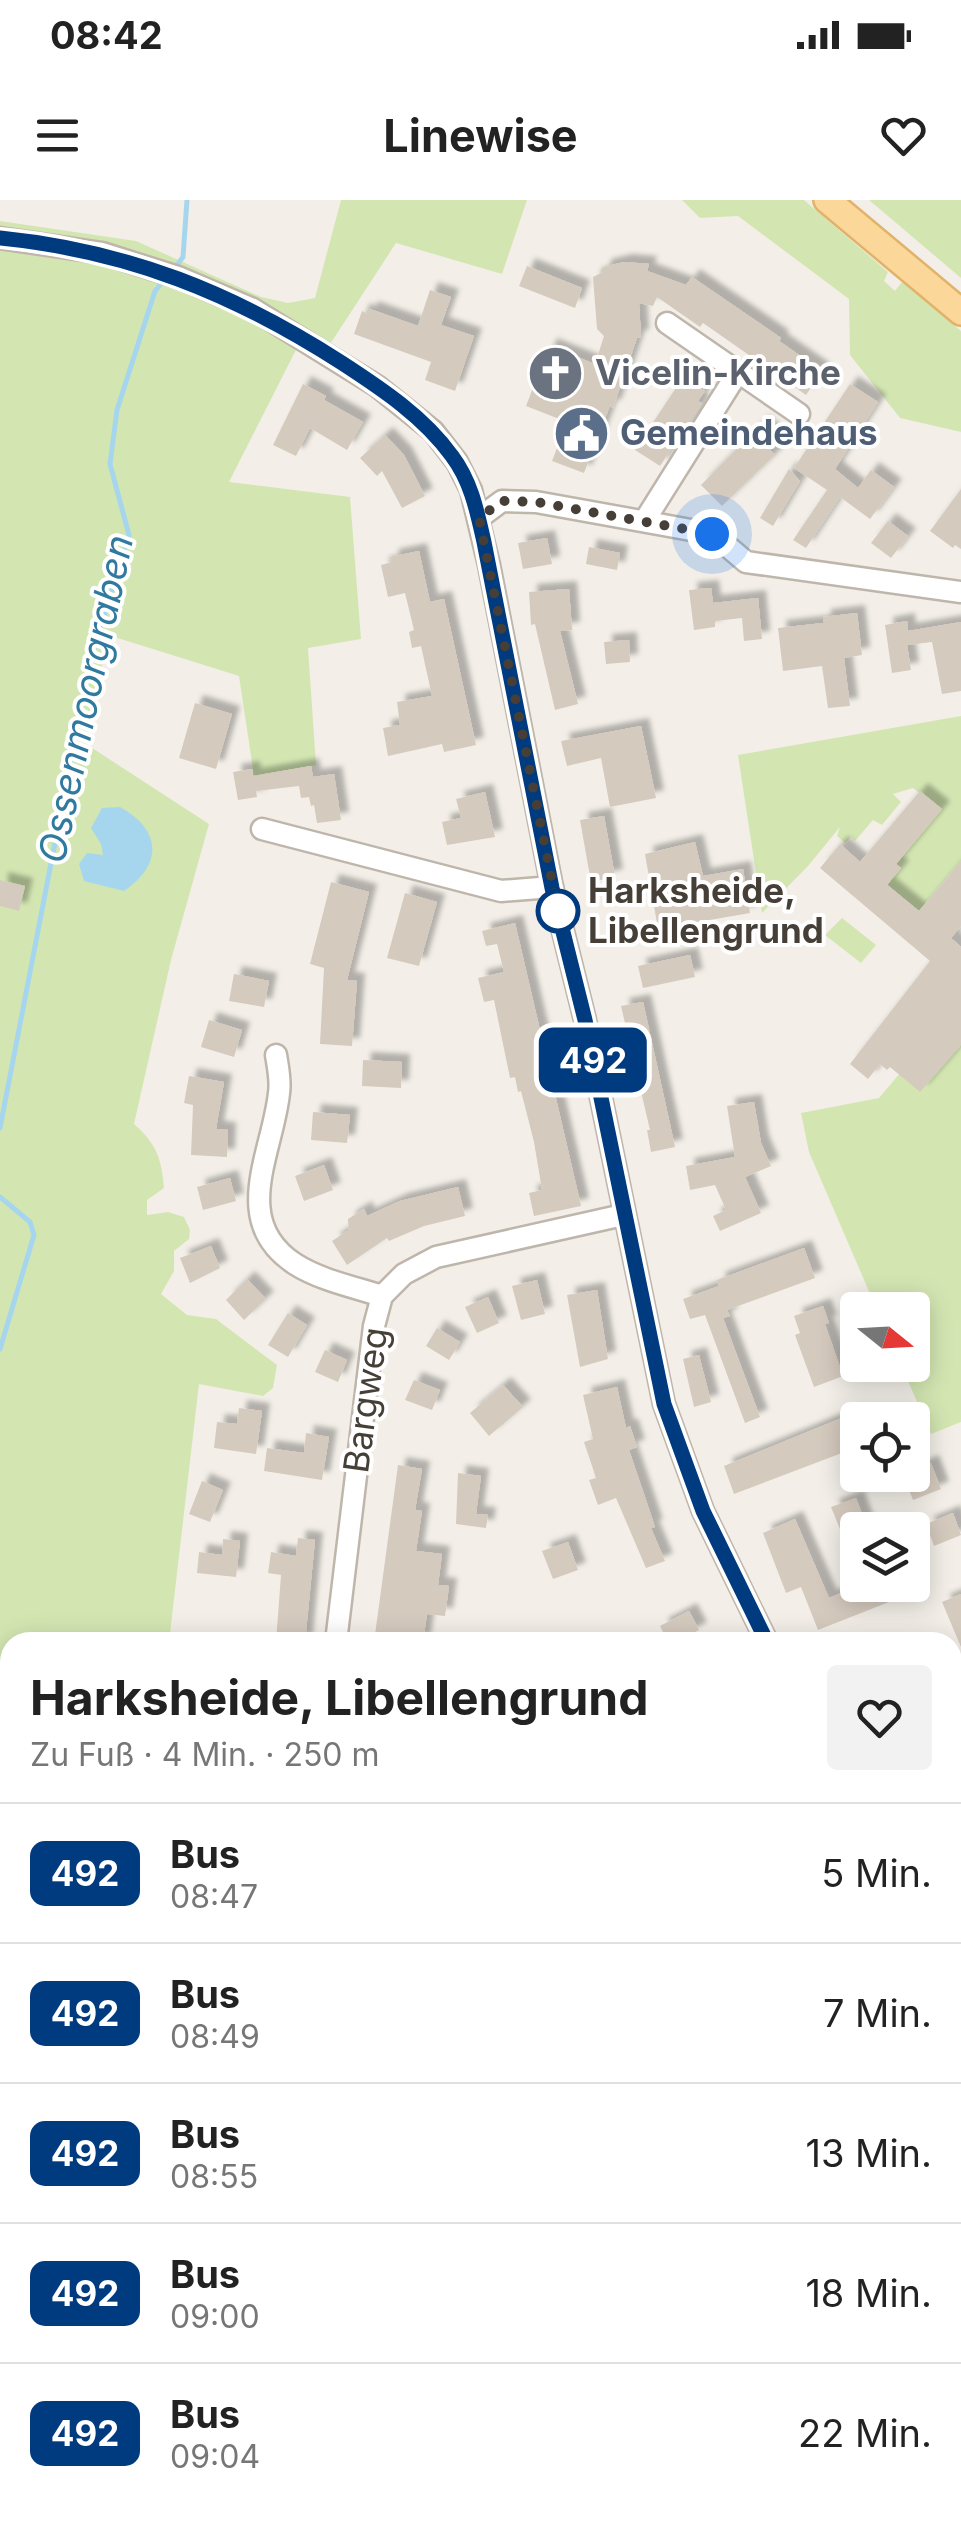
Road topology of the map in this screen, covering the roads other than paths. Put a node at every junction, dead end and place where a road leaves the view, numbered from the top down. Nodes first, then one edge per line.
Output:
1 (827, 200) edge
2 (0, 238) edge
3 (961, 312) edge
4 (667, 323) dead end
5 (738, 372) junction
6 (799, 414) dead end
7 (479, 518) junction
8 (645, 520) junction
9 (961, 592) edge
10 (262, 829) dead end
11 (552, 888) junction
12 (276, 1055) dead end
13 (623, 1214) junction
14 (382, 1296) junction
15 (337, 1632) edge
16 (762, 1632) edge

1 - 3 main road
2 - 7 street
4 - 5 street
5 - 6 street
5 - 8 street
7 - 8 street
7 - 11 street
8 - 9 street
10 - 11 street
11 - 13 street
12 - 14 street
13 - 14 street, Bargweg
13 - 16 street
14 - 15 street, Bargweg

